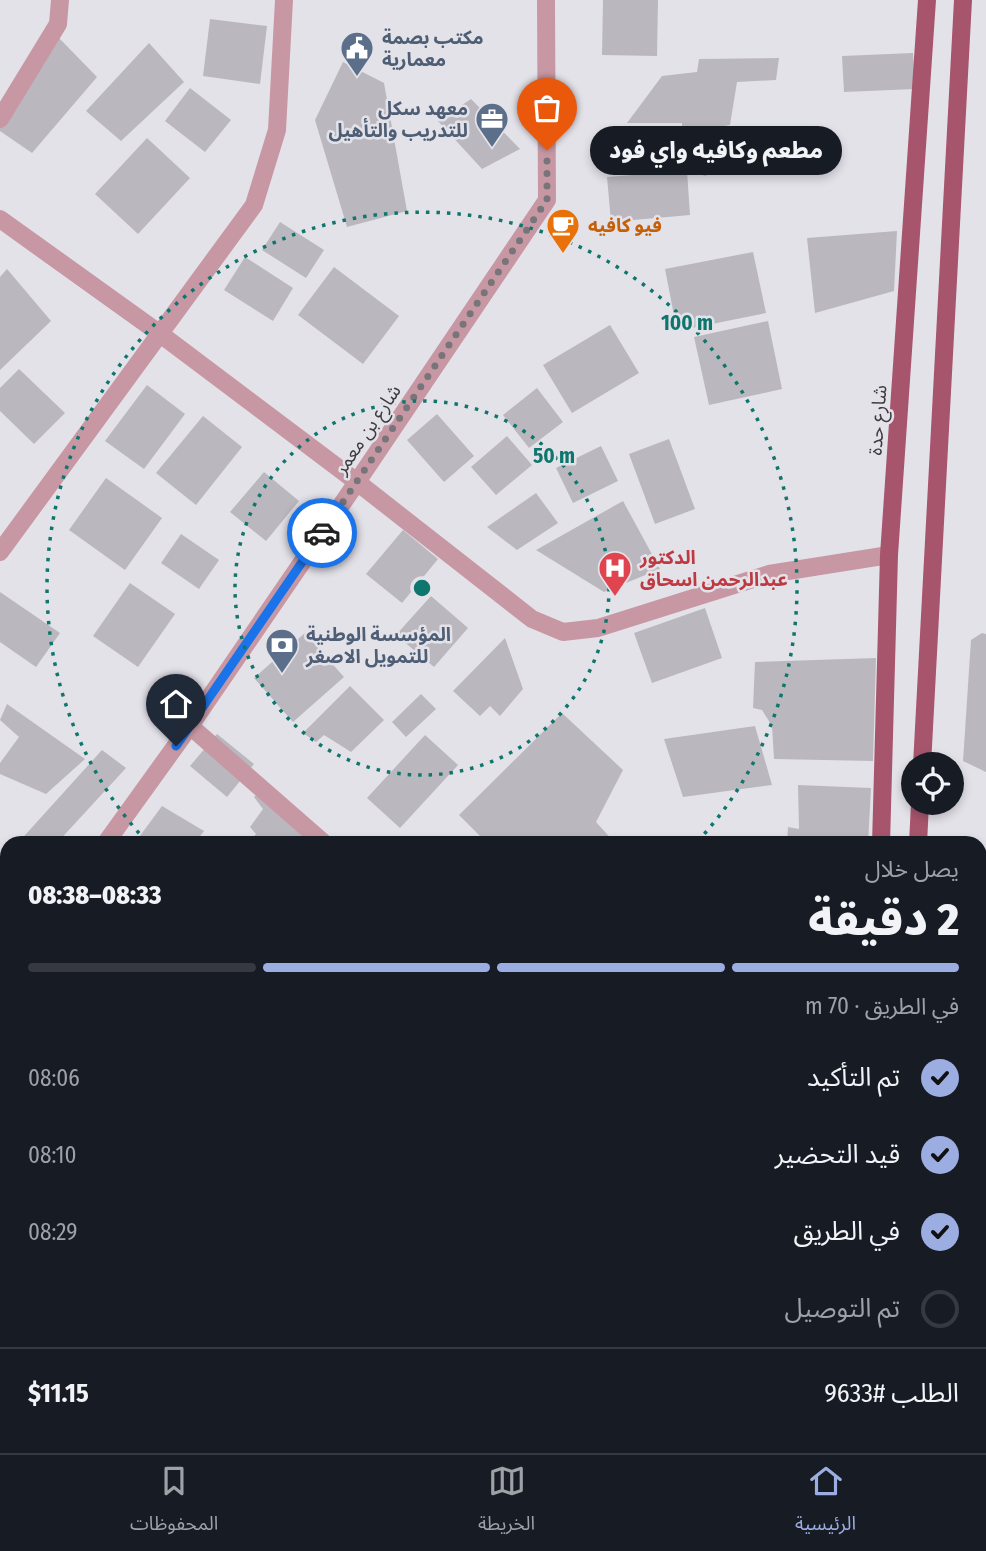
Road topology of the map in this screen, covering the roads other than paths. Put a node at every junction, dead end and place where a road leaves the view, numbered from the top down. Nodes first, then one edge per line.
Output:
1 (60, 0) edge
2 (284, 0) edge
3 (546, 0) edge
4 (927, 0) edge
5 (963, 0) edge
6 (0, 119) edge
7 (0, 219) edge
8 (159, 333) junction
9 (358, 482) junction
10 (0, 552) edge
11 (889, 555) junction
12 (190, 726) junction
13 (923, 752) edge
14 (919, 815) edge
15 (111, 836) edge
16 (316, 836) edge
17 (881, 836) edge
18 (918, 836) edge

1 - 6 street
2 - 8 street
3 - 9 street, شارع بن معمر
4 - 11 main road, شارع حدة
5 - 13 main road
7 - 8 street
8 - 9 street
8 - 10 street
9 - 11 street
9 - 12 street, شارع بن معمر
11 - 17 main road, شارع حدة
12 - 15 street, شارع بن معمر
12 - 16 street
14 - 18 main road

